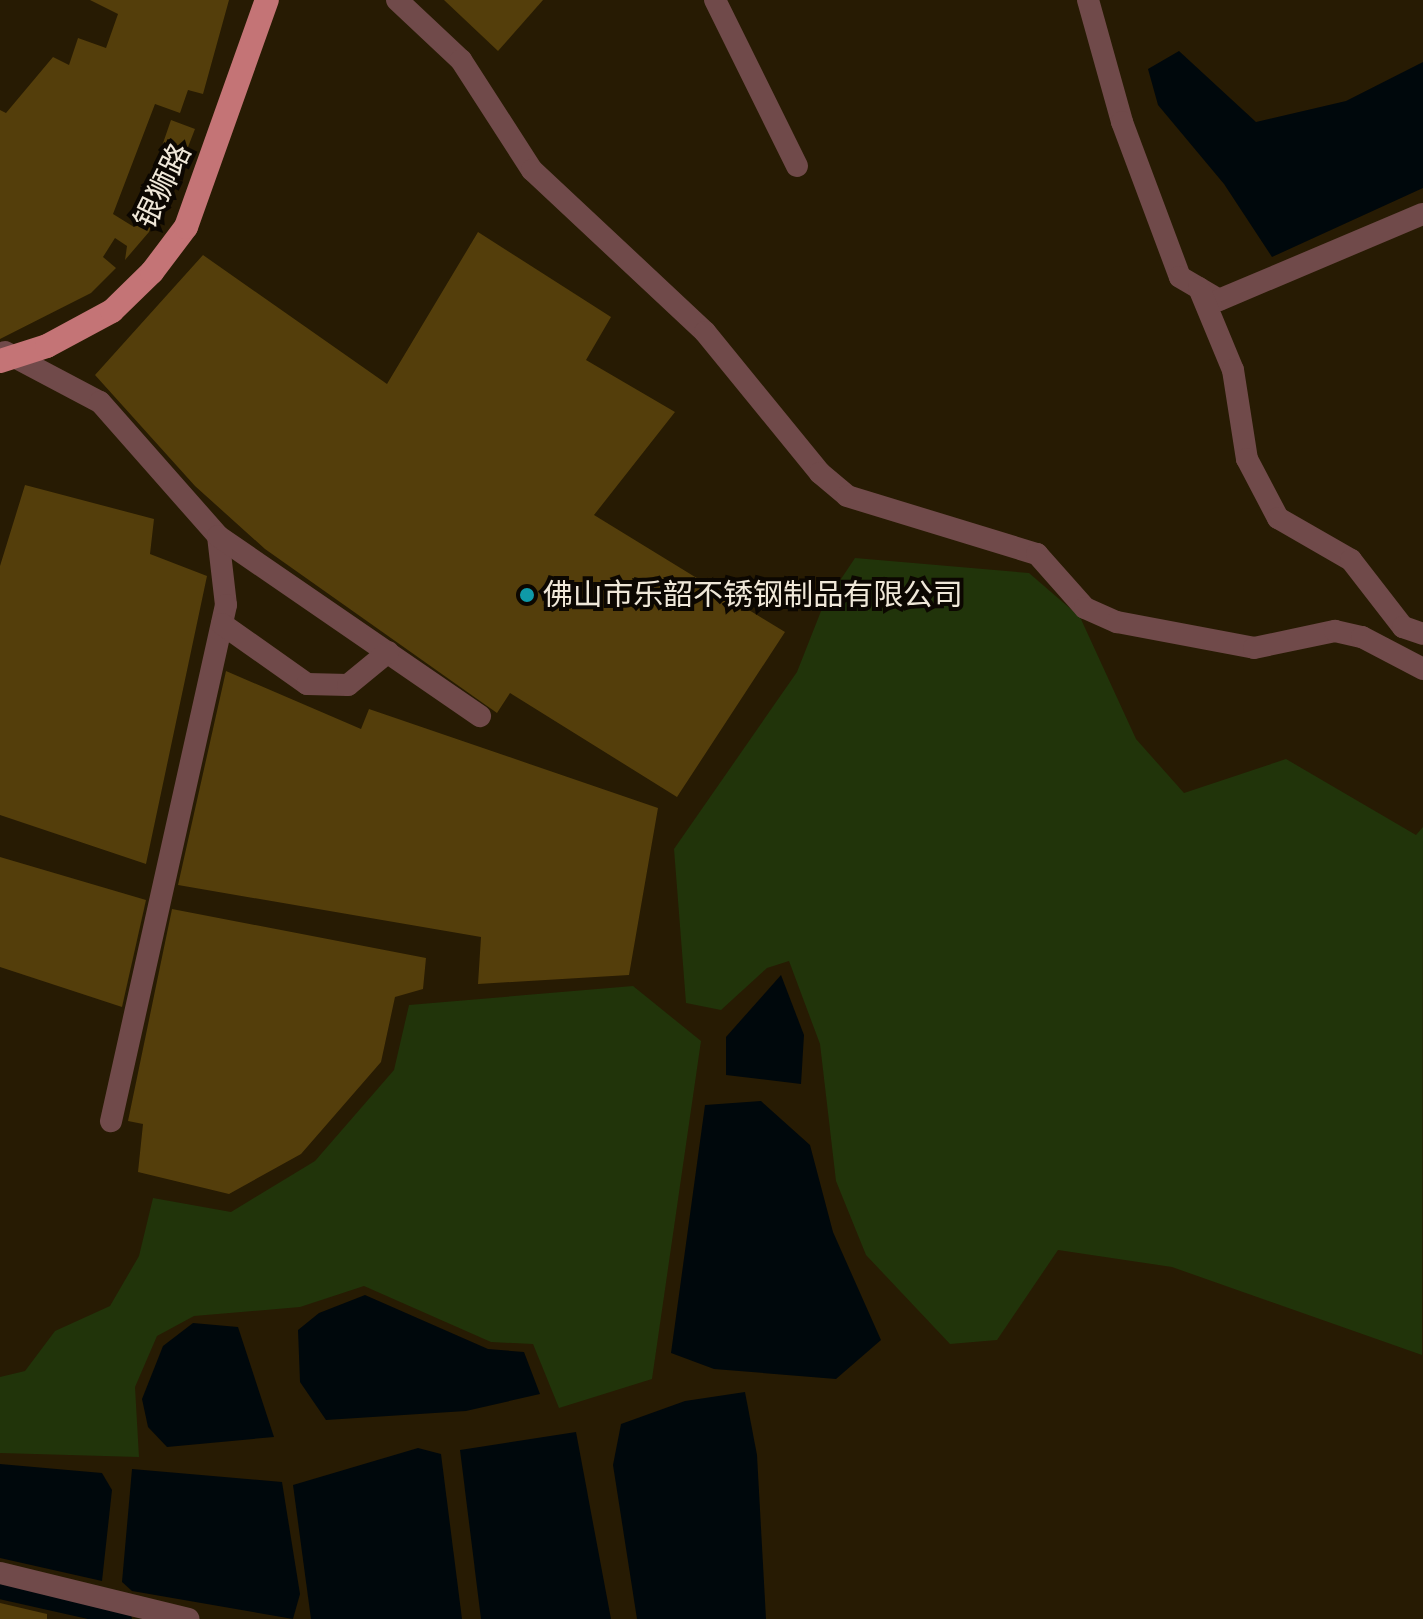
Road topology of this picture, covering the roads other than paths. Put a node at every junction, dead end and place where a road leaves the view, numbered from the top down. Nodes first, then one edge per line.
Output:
1 (267, 0) edge
2 (397, 0) edge
3 (715, 0) edge
4 (1088, 0) edge
5 (797, 166) dead end
6 (1423, 214) edge
7 (1199, 288) junction
8 (6, 356) edge
9 (218, 536) junction
10 (222, 624) junction
11 (1423, 634) edge
12 (388, 652) junction
13 (1423, 669) edge
14 (480, 716) dead end
15 (111, 1121) dead end
16 (0, 1573) edge
17 (188, 1619) edge

1 - 8 main road, 银狮路
2 - 13 street
3 - 5 street
4 - 7 street
6 - 7 street
7 - 11 street
8 - 9 street
9 - 10 street
9 - 12 street
10 - 12 street
10 - 15 street
12 - 14 street
16 - 17 street

